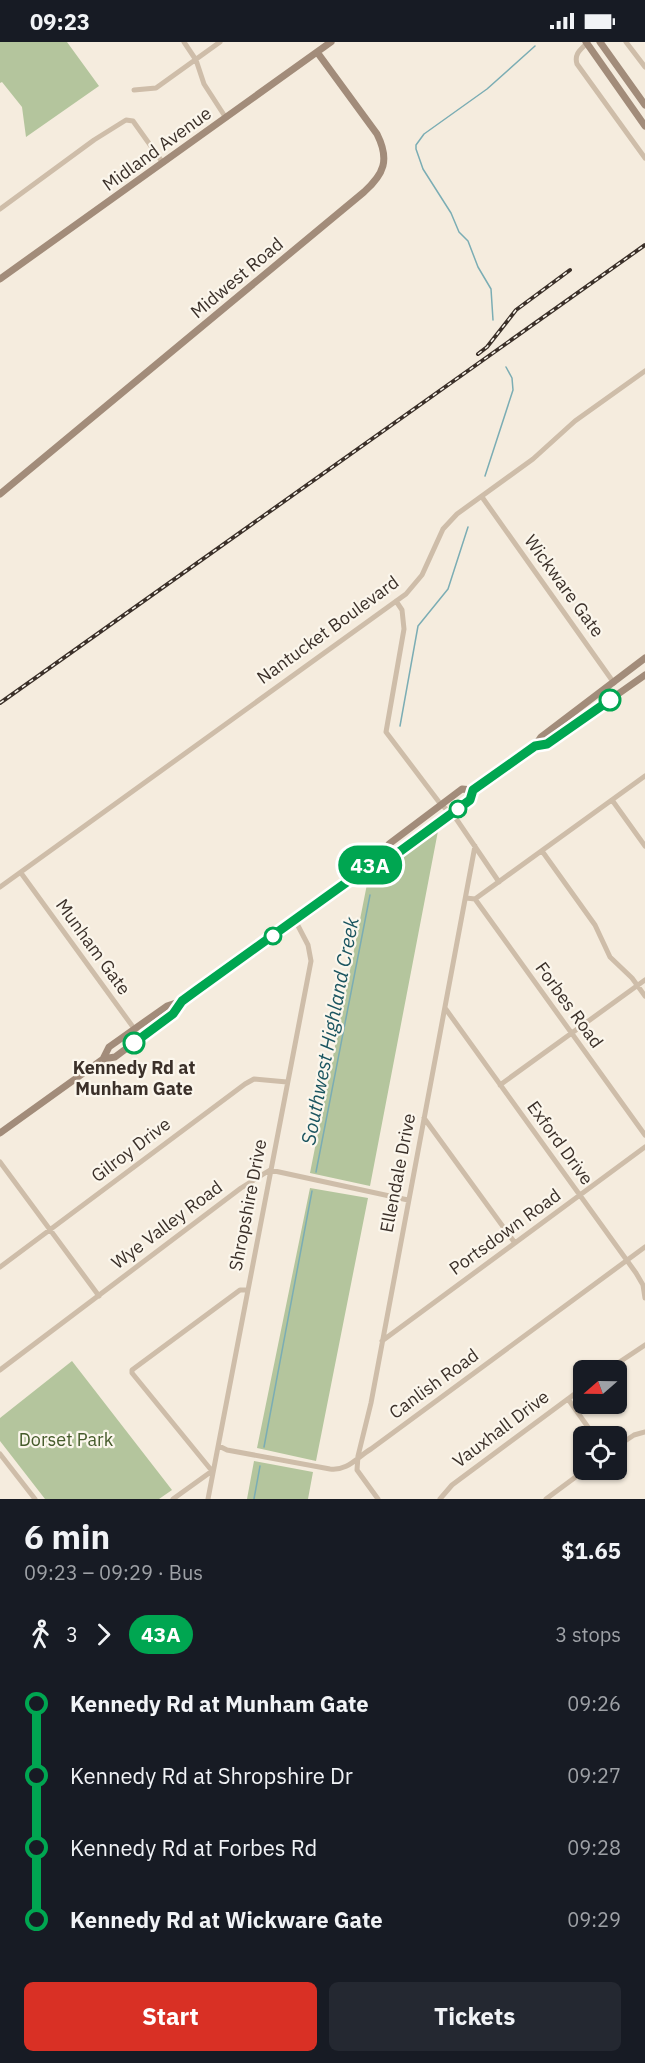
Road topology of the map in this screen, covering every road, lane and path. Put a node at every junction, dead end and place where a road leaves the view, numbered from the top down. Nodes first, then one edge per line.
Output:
1 (184, 42) edge
2 (220, 42) edge
3 (332, 42) edge
4 (600, 42) edge
5 (626, 42) edge
6 (587, 43) edge
7 (317, 52) junction
8 (196, 60) junction
9 (645, 67) edge
10 (134, 90) dead end
11 (645, 105) edge
12 (226, 118) junction
13 (644, 124) edge
14 (645, 158) edge
15 (163, 164) junction
16 (0, 209) edge
17 (0, 278) edge
18 (645, 371) edge
19 (0, 494) edge
20 (482, 497) junction
21 (396, 601) junction
22 (645, 658) edge
23 (645, 675) edge
24 (614, 683) junction
25 (621, 693) junction
26 (535, 746) junction
27 (645, 776) edge
28 (473, 790) junction
29 (612, 800) junction
30 (441, 804) junction
31 (451, 814) junction
32 (475, 846) junction
33 (645, 846) edge
34 (542, 851) junction
35 (389, 853) junction
36 (21, 873) junction
37 (499, 882) junction
38 (0, 887) edge
39 (466, 898) junction
40 (475, 899) junction
41 (295, 920) junction
42 (645, 980) edge
43 (637, 986) junction
44 (645, 996) edge
45 (182, 1001) junction
46 (445, 1008) junction
47 (134, 1029) junction
48 (571, 1033) junction
49 (141, 1038) junction
50 (103, 1059) junction
51 (287, 1082) junction
52 (500, 1085) junction
53 (424, 1118) junction
54 (0, 1134) edge
55 (645, 1135) edge
56 (645, 1147) edge
57 (0, 1162) edge
58 (270, 1170) junction
59 (579, 1195) junction
60 (408, 1200) junction
61 (51, 1229) junction
62 (515, 1243) junction
63 (645, 1247) edge
64 (627, 1260) junction
65 (0, 1267) edge
66 (247, 1290) junction
67 (99, 1296) junction
68 (645, 1298) edge
69 (382, 1341) junction
70 (645, 1345) edge
71 (622, 1360) edge
72 (0, 1370) edge
73 (573, 1395) edge
74 (568, 1399) junction
75 (587, 1426) edge
76 (645, 1432) edge
77 (627, 1440) edge
78 (219, 1446) junction
79 (0, 1454) edge
80 (358, 1456) junction
81 (212, 1471) junction
82 (573, 1479) edge
83 (35, 1499) edge
84 (173, 1499) edge
85 (208, 1499) edge
86 (378, 1499) edge
87 (440, 1499) edge
88 (546, 1499) edge

1 - 8 street
2 - 8 street
3 - 7 main road, Midland Avenue
4 - 11 main road
5 - 9 street
6 - 13 main road
6 - 14 street
7 - 12 main road, Midland Avenue
7 - 19 main road, Midwest Road
8 - 10 street
8 - 12 street
12 - 15 main road, Midland Avenue
15 - 16 street
15 - 17 main road, Midland Avenue
18 - 20 street, Nantucket Boulevard
20 - 21 street, Nantucket Boulevard
20 - 24 street, Wickware Gate
21 - 30 street
21 - 36 street, Nantucket Boulevard
22 - 24 main road
23 - 25 main road
24 - 25 main road, Wickware Gate
24 - 26 main road
25 - 26 main road
26 - 28 main road
27 - 29 street
28 - 30 main road
28 - 31 main road
29 - 33 street
29 - 34 street
30 - 31 street
30 - 35 main road
31 - 32 street
31 - 35 main road
32 - 37 street
32 - 39 street, Ellendale Drive
34 - 37 street
34 - 43 street
35 - 41 main road
36 - 38 street, Nantucket Boulevard
36 - 47 street, Munham Gate
37 - 40 street
39 - 40 street
39 - 46 street, Ellendale Drive
40 - 48 street, Forbes Road
41 - 45 main road
41 - 51 street, Shropshire Drive
42 - 43 street
43 - 44 street
43 - 48 street
45 - 47 main road
45 - 49 main road
46 - 52 street, Exford Drive
46 - 53 street, Ellendale Drive
47 - 49 street, Munham Gate
47 - 50 main road
48 - 52 street
48 - 55 street, Forbes Road
49 - 50 main road
50 - 54 main road
51 - 58 street, Shropshire Drive
51 - 61 street, Gilroy Drive
52 - 59 street, Exford Drive
53 - 60 street, Ellendale Drive
53 - 62 street
56 - 59 street, Portsdown Road
57 - 61 street
58 - 60 street
58 - 66 street, Shropshire Drive
58 - 67 street, Wye Valley Road
59 - 62 street, Portsdown Road
59 - 64 street, Exford Drive
60 - 69 street, Ellendale Drive
61 - 65 street, Gilroy Drive
61 - 67 street
62 - 69 street, Portsdown Road
63 - 64 street, Canlish Road
64 - 68 street, Exford Drive
64 - 80 street, Canlish Road
66 - 78 street, Shropshire Drive
66 - 81 street
67 - 72 street, Wye Valley Road
69 - 80 street, Ellendale Drive
70 - 71 street
73 - 74 street, Vauxhall Drive
74 - 75 street
74 - 87 street, Vauxhall Drive
76 - 77 street
78 - 80 street, Canlish Road
78 - 81 street, Shropshire Drive
79 - 83 street
80 - 86 street
81 - 84 street
81 - 85 street, Shropshire Drive
82 - 88 street

